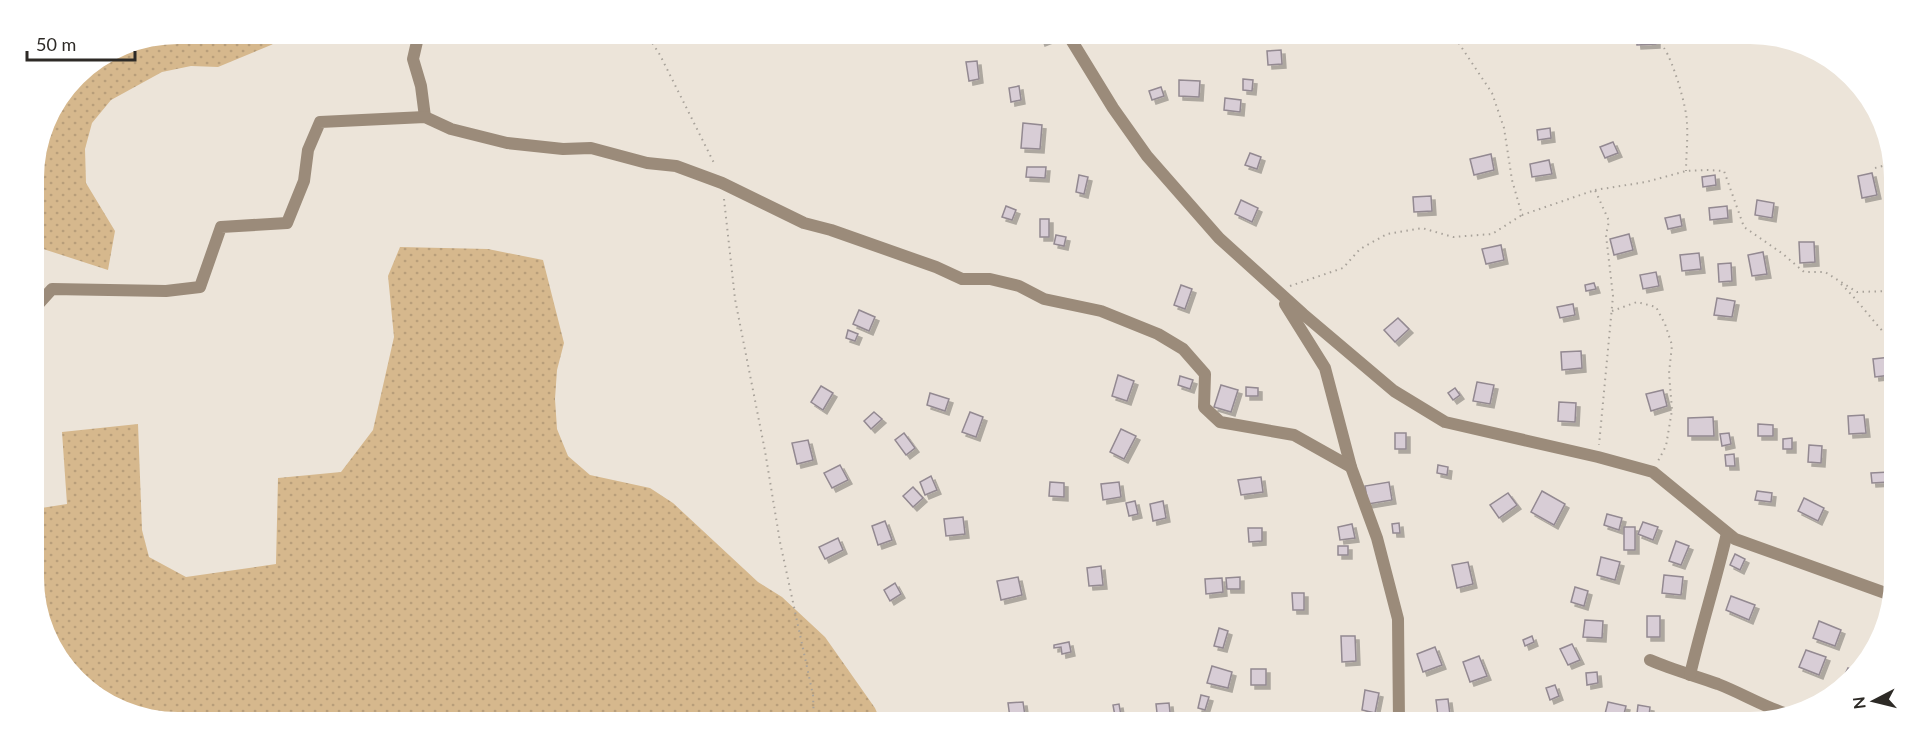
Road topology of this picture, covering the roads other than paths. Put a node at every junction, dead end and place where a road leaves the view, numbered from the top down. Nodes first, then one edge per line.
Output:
1 (416, 44) edge
2 (1074, 44) edge
3 (425, 117) junction
4 (1276, 290) junction
5 (44, 298) edge
6 (1350, 467) junction
7 (1727, 533) junction
8 (1883, 592) edge
9 (1650, 660) dead end
10 (1690, 675) junction
11 (1773, 709) edge
12 (1399, 711) edge

1 - 3 street
2 - 4 street
3 - 5 street
3 - 6 street
4 - 6 street
4 - 7 street
6 - 12 street
7 - 8 street
7 - 10 street
9 - 10 street
10 - 11 street

